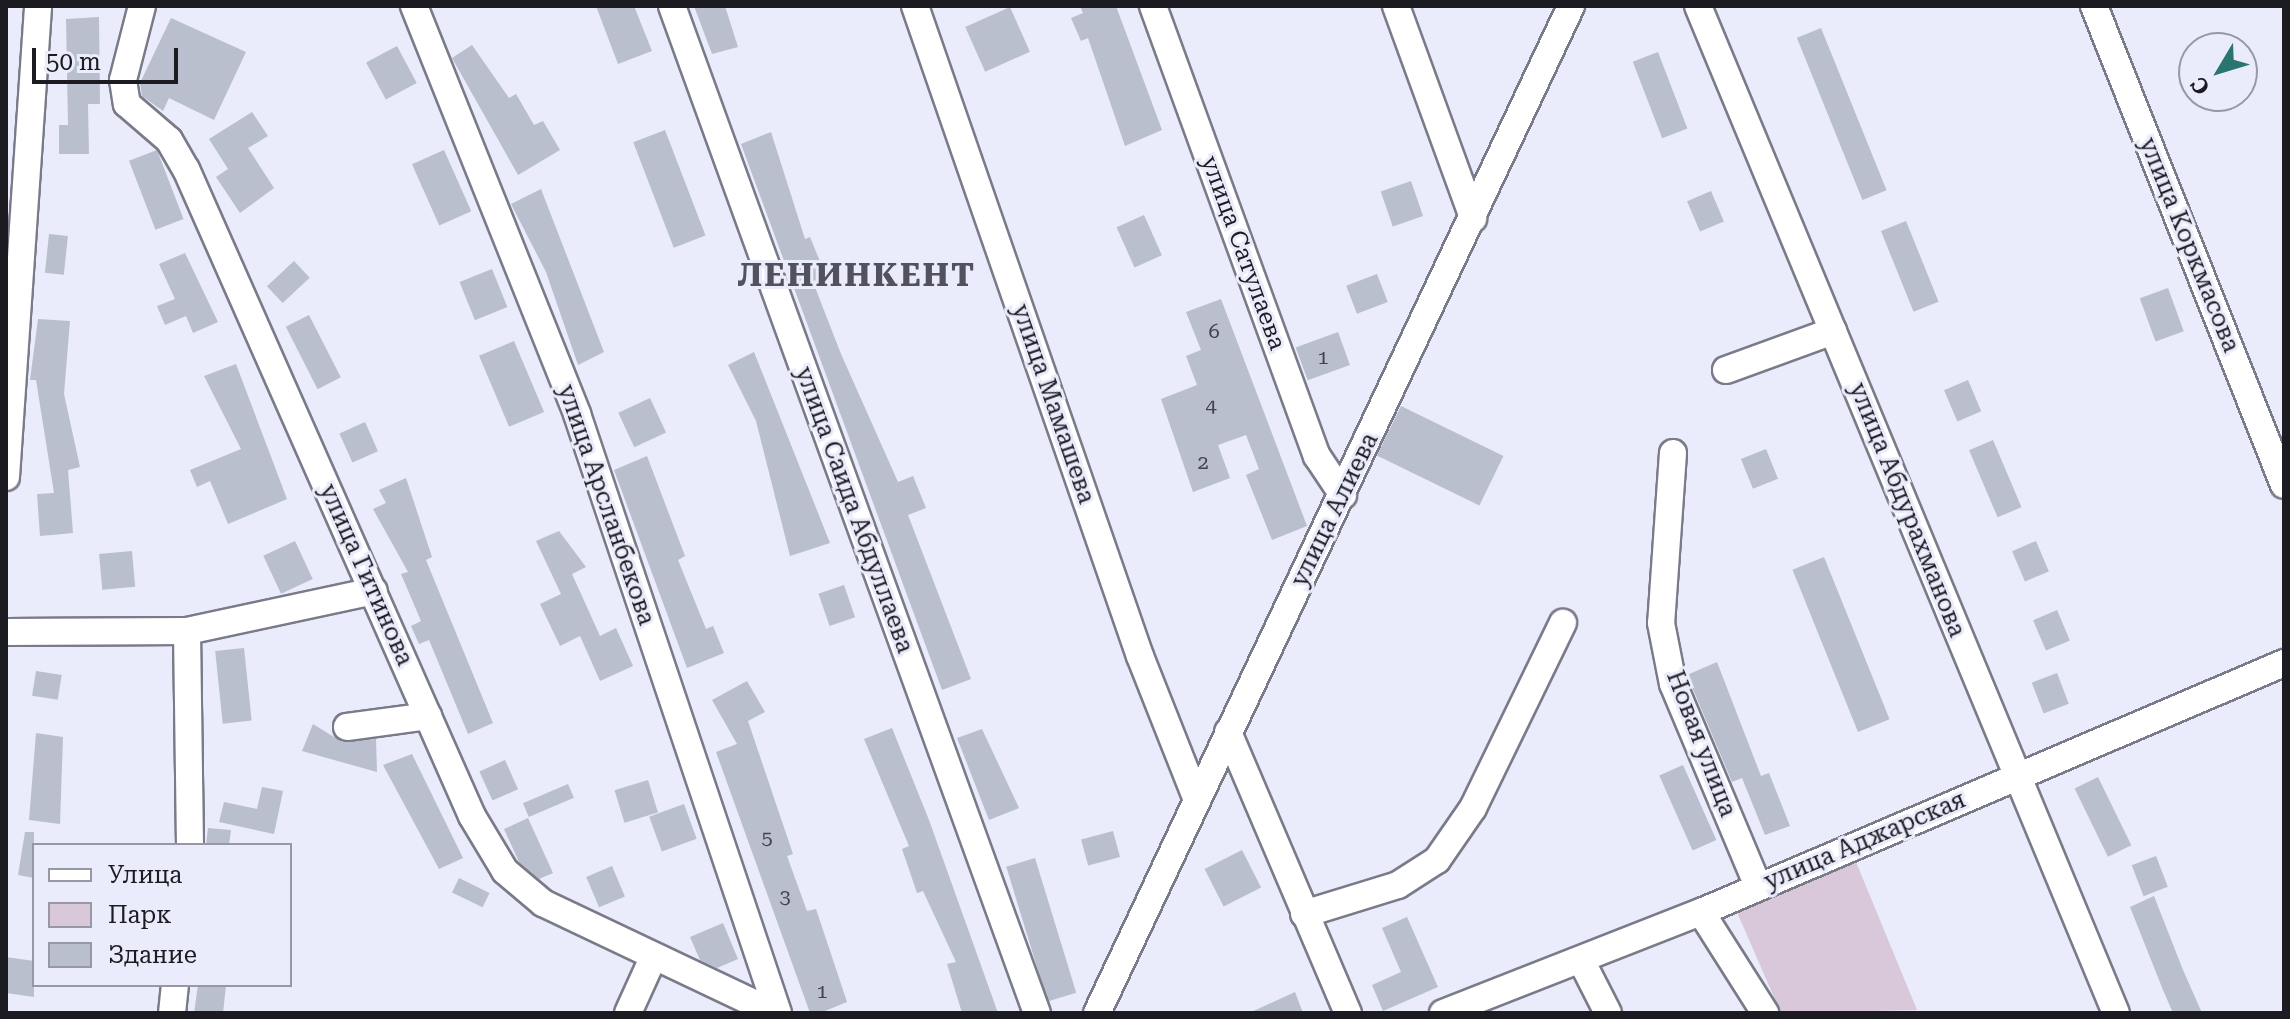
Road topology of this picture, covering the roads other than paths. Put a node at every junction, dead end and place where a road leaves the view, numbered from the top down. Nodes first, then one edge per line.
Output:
1 (38, 6) edge
2 (142, 6) edge
3 (414, 6) edge
4 (672, 6) edge
5 (915, 6) edge
6 (1153, 6) edge
7 (1396, 6) edge
8 (1571, 6) edge
9 (1698, 6) edge
10 (2094, 6) edge
11 (1473, 218) junction
12 (1833, 331) junction
13 (1726, 370) dead end
14 (1673, 453) dead end
15 (6, 477) edge
16 (2284, 485) edge
17 (1343, 495) junction
18 (374, 591) junction
19 (1563, 623) dead end
20 (187, 631) junction
21 (6, 632) edge
22 (2284, 663) edge
23 (428, 716) junction
24 (347, 727) dead end
25 (1228, 732) junction
26 (2017, 777) junction
27 (1197, 800) junction
28 (190, 843) edge
29 (1758, 886) junction
30 (1701, 912) junction
31 (1304, 914) junction
32 (653, 958) junction
33 (1581, 960) junction
34 (175, 987) edge
35 (172, 1013) edge
36 (628, 1013) edge
37 (776, 1013) edge
38 (1037, 1013) edge
39 (1097, 1013) edge
40 (1348, 1013) edge
41 (1443, 1013) edge
42 (1608, 1013) edge
43 (1765, 1013) edge
44 (2116, 1013) edge

1 - 15 street
2 - 18 street, улица Гитинова
3 - 37 street, улица Арсланбекова
4 - 38 street, улица Саида Абдуллаева
5 - 27 street, улица Мамашева
6 - 17 street, улица Сатулаева
7 - 11 street
8 - 11 street, улица Алиева
9 - 12 street, улица Абдурахманова
10 - 16 street, улица Коркмасова
11 - 17 street, улица Алиева
12 - 13 street
12 - 26 street, улица Абдурахманова
14 - 29 street, Новая улица
17 - 25 street, улица Алиева
18 - 20 street
18 - 23 street, улица Гитинова
19 - 31 street
20 - 21 street
20 - 28 street
22 - 26 street, улица Аджарская
23 - 24 street
23 - 32 street, улица Гитинова
25 - 27 street, улица Алиева
25 - 31 street
26 - 29 street, улица Аджарская
26 - 44 street, улица Абдурахманова
27 - 39 street, улица Алиева
29 - 30 street, улица Аджарская
30 - 33 street, улица Аджарская
30 - 43 street
31 - 40 street
32 - 36 street
32 - 37 street, улица Гитинова
33 - 41 street, улица Аджарская
33 - 42 street
34 - 35 street

